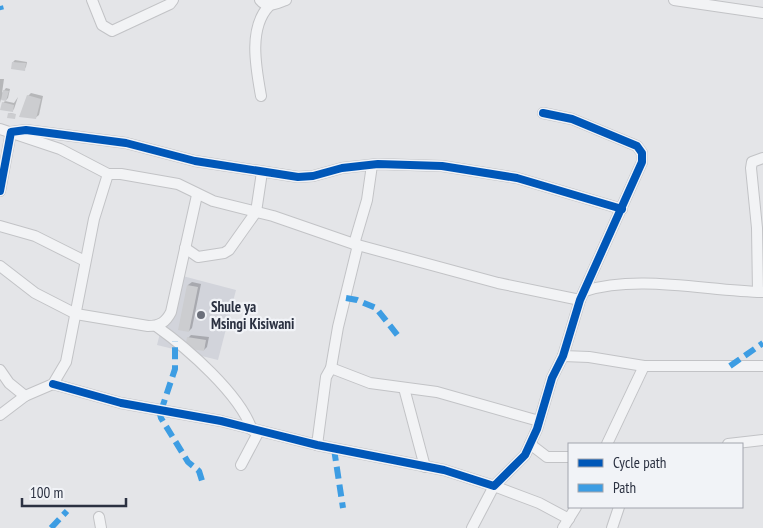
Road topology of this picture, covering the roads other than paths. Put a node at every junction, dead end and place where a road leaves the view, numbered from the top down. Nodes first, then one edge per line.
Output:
1 (92, 0) edge
2 (173, 0) edge
3 (260, 0) edge
4 (286, 0) edge
5 (674, 0) edge
6 (270, 6) junction
7 (763, 13) edge
8 (260, 96) dead end
9 (543, 113) dead end
10 (0, 129) edge
11 (11, 132) junction
12 (763, 158) edge
13 (372, 165) junction
14 (262, 172) junction
15 (108, 174) junction
16 (0, 191) edge
17 (197, 195) junction
18 (622, 209) junction
19 (256, 212) junction
20 (0, 226) edge
21 (356, 245) junction
22 (185, 248) junction
23 (85, 261) junction
24 (0, 266) edge
25 (761, 292) edge
26 (582, 295) junction
27 (76, 314) junction
28 (156, 326) junction
29 (563, 356) junction
30 (644, 366) junction
31 (763, 366) edge
32 (331, 368) junction
33 (0, 370) edge
34 (53, 384) junction
35 (404, 388) junction
36 (25, 396) junction
37 (0, 415) edge
38 (539, 421) junction
39 (255, 430) junction
40 (763, 440) edge
41 (607, 443) edge
42 (737, 443) edge
43 (530, 444) junction
44 (317, 446) junction
45 (568, 457) edge
46 (241, 465) dead end
47 (425, 467) junction
48 (494, 486) junction
49 (575, 508) edge
50 (619, 508) edge
51 (98, 517) dead end
52 (569, 519) junction
53 (101, 528) edge
54 (472, 528) edge
55 (563, 528) edge
56 (612, 528) edge

1 - 2 street
3 - 6 street
4 - 6 street
5 - 7 street
6 - 8 street
9 - 18 street
10 - 11 street
11 - 14 street
11 - 15 street
11 - 16 street
12 - 25 street
13 - 14 street
13 - 18 street
13 - 21 street
14 - 19 street
15 - 17 street
15 - 23 street
17 - 19 street
17 - 22 street
18 - 26 street
19 - 21 street
19 - 22 street
20 - 23 street
21 - 26 street
21 - 32 street
22 - 28 street
23 - 27 street
24 - 27 street
25 - 26 street
26 - 29 street
27 - 28 street
27 - 34 street
28 - 39 street
29 - 30 street
29 - 38 street
30 - 31 street
30 - 41 street
32 - 35 street
32 - 44 street
33 - 36 street
34 - 36 street
34 - 39 street
35 - 38 street
35 - 47 street
36 - 37 street
38 - 43 street
39 - 44 street
39 - 46 street
40 - 42 street
43 - 45 street
43 - 48 street
44 - 47 street
47 - 48 street
48 - 52 street
48 - 54 street
49 - 52 street
50 - 56 street
51 - 53 street
52 - 55 street

